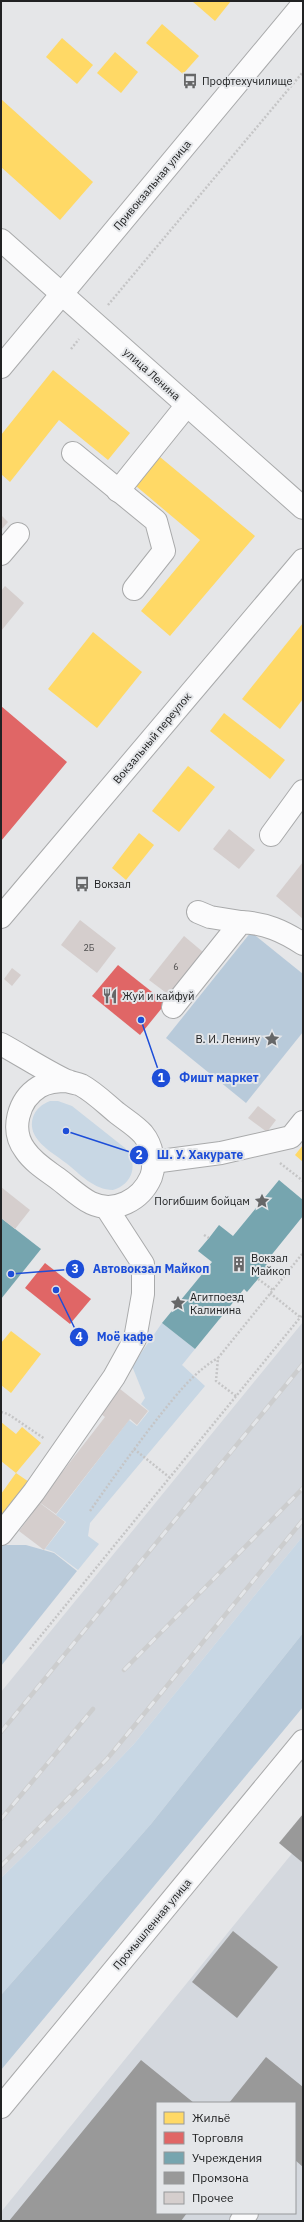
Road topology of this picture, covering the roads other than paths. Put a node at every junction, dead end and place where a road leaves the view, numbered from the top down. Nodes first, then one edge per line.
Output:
1 (303, 4) edge
2 (1, 240) edge
3 (62, 293) junction
4 (1, 367) edge
5 (187, 405) junction
6 (73, 454) dead end
7 (118, 491) junction
8 (303, 508) edge
9 (18, 534) dead end
10 (1, 554) edge
11 (303, 560) edge
12 (134, 590) dead end
13 (303, 791) edge
14 (271, 835) dead end
15 (198, 912) dead end
16 (1, 917) edge
17 (241, 922) junction
18 (303, 944) edge
19 (173, 1007) dead end
20 (1, 1044) edge
21 (68, 1081) junction
22 (1, 1112) edge
23 (303, 1122) edge
24 (22, 1144) junction
25 (153, 1162) junction
26 (106, 1207) junction
27 (1, 1534) edge
28 (303, 1741) edge
29 (1, 2107) edge

1 - 3 street, Привокзальная улица
2 - 3 street, улица Ленина
3 - 4 street, Привокзальная улица
3 - 5 street, улица Ленина
5 - 7 street
5 - 8 street, улица Ленина
6 - 7 street
7 - 12 street
9 - 10 street
11 - 16 street, Вокзальный переулок
13 - 14 street
15 - 17 street
17 - 18 street
17 - 19 street
20 - 21 street
21 - 24 street
21 - 25 street
22 - 24 street
23 - 25 street
24 - 26 street
25 - 26 street
26 - 27 street
28 - 29 street, Промышленная улица

